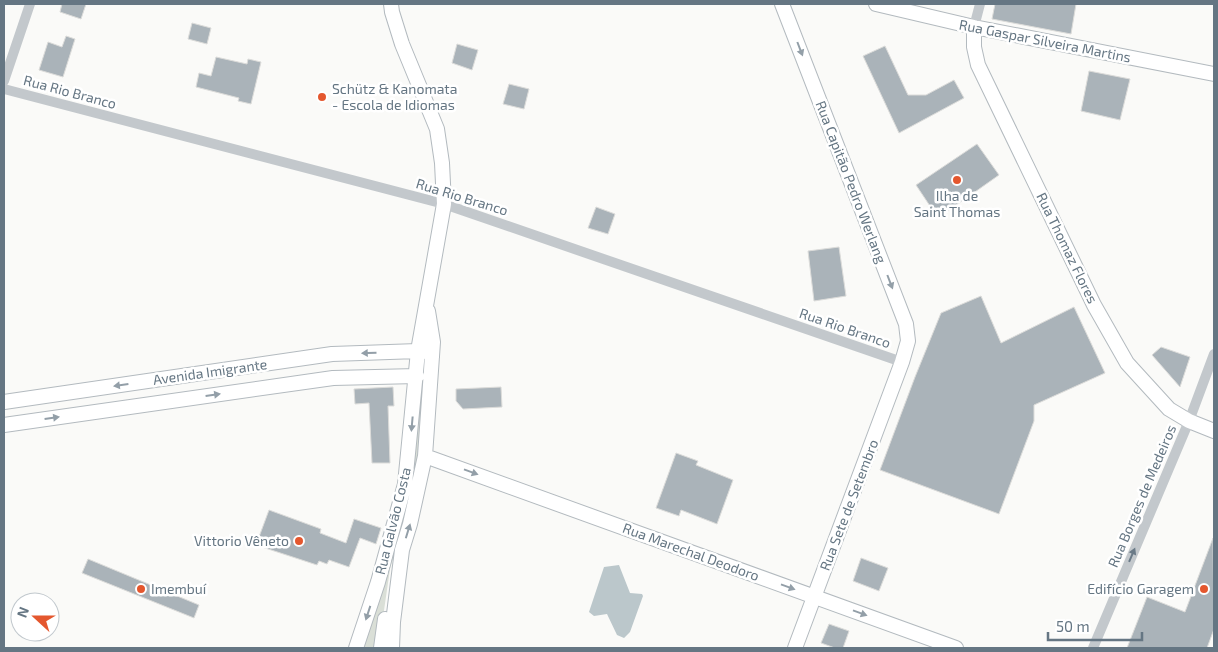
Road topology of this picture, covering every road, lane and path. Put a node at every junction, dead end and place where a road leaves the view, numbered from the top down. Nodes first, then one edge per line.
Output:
1 (30, 4) edge
2 (391, 4) edge
3 (782, 4) edge
4 (876, 4) edge
5 (980, 4) edge
6 (974, 27) junction
7 (1214, 74) edge
8 (4, 81) edge
9 (4, 88) edge
10 (444, 204) junction
11 (426, 301) junction
12 (418, 351) junction
13 (1214, 354) edge
14 (432, 357) junction
15 (902, 362) junction
16 (417, 376) junction
17 (4, 402) edge
18 (1189, 421) junction
19 (4, 425) edge
20 (1214, 431) edge
21 (425, 456) junction
22 (402, 550) junction
23 (814, 596) junction
24 (358, 647) edge
25 (381, 648) edge
26 (392, 648) edge
27 (795, 648) edge
28 (956, 648) edge
29 (1093, 648) edge

1 - 8 street
2 - 10 street, Rua Galvão Costa
3 -> 15 street, Rua Capitão Pedro Werlang
4 - 6 street, Rua Gaspar Silveira Martins
5 - 6 street
6 - 7 street, Rua Gaspar Silveira Martins
6 - 18 street, Rua Thomaz Flores
9 - 10 street, Rua Rio Branco
10 - 11 street, Rua Galvão Costa
10 - 15 street, Rua Rio Branco
11 - 12 street, Rua Galvão Costa
11 - 14 street, Rua Galvão Costa
12 - 14 street
12 - 16 street, Rua Galvão Costa
12 -> 17 street, Avenida Imigrante
13 - 18 street, Rua Borges de Medeiros
14 - 21 street, Rua Galvão Costa
15 - 23 street, Rua Sete de Setembro
19 -> 16 street, Avenida Imigrante
16 -> 24 street, Rua Galvão Costa
18 - 20 street, Rua Thomaz Flores
29 -> 18 street, Rua Borges de Medeiros
22 -> 21 street, Rua Galvão Costa
21 -> 23 street, Rua Marechal Deodoro
22 - 25 street
22 - 26 street, Rua Galvão Costa
23 - 27 street, Rua Sete de Setembro
23 -> 28 street, Rua Marechal Deodoro

